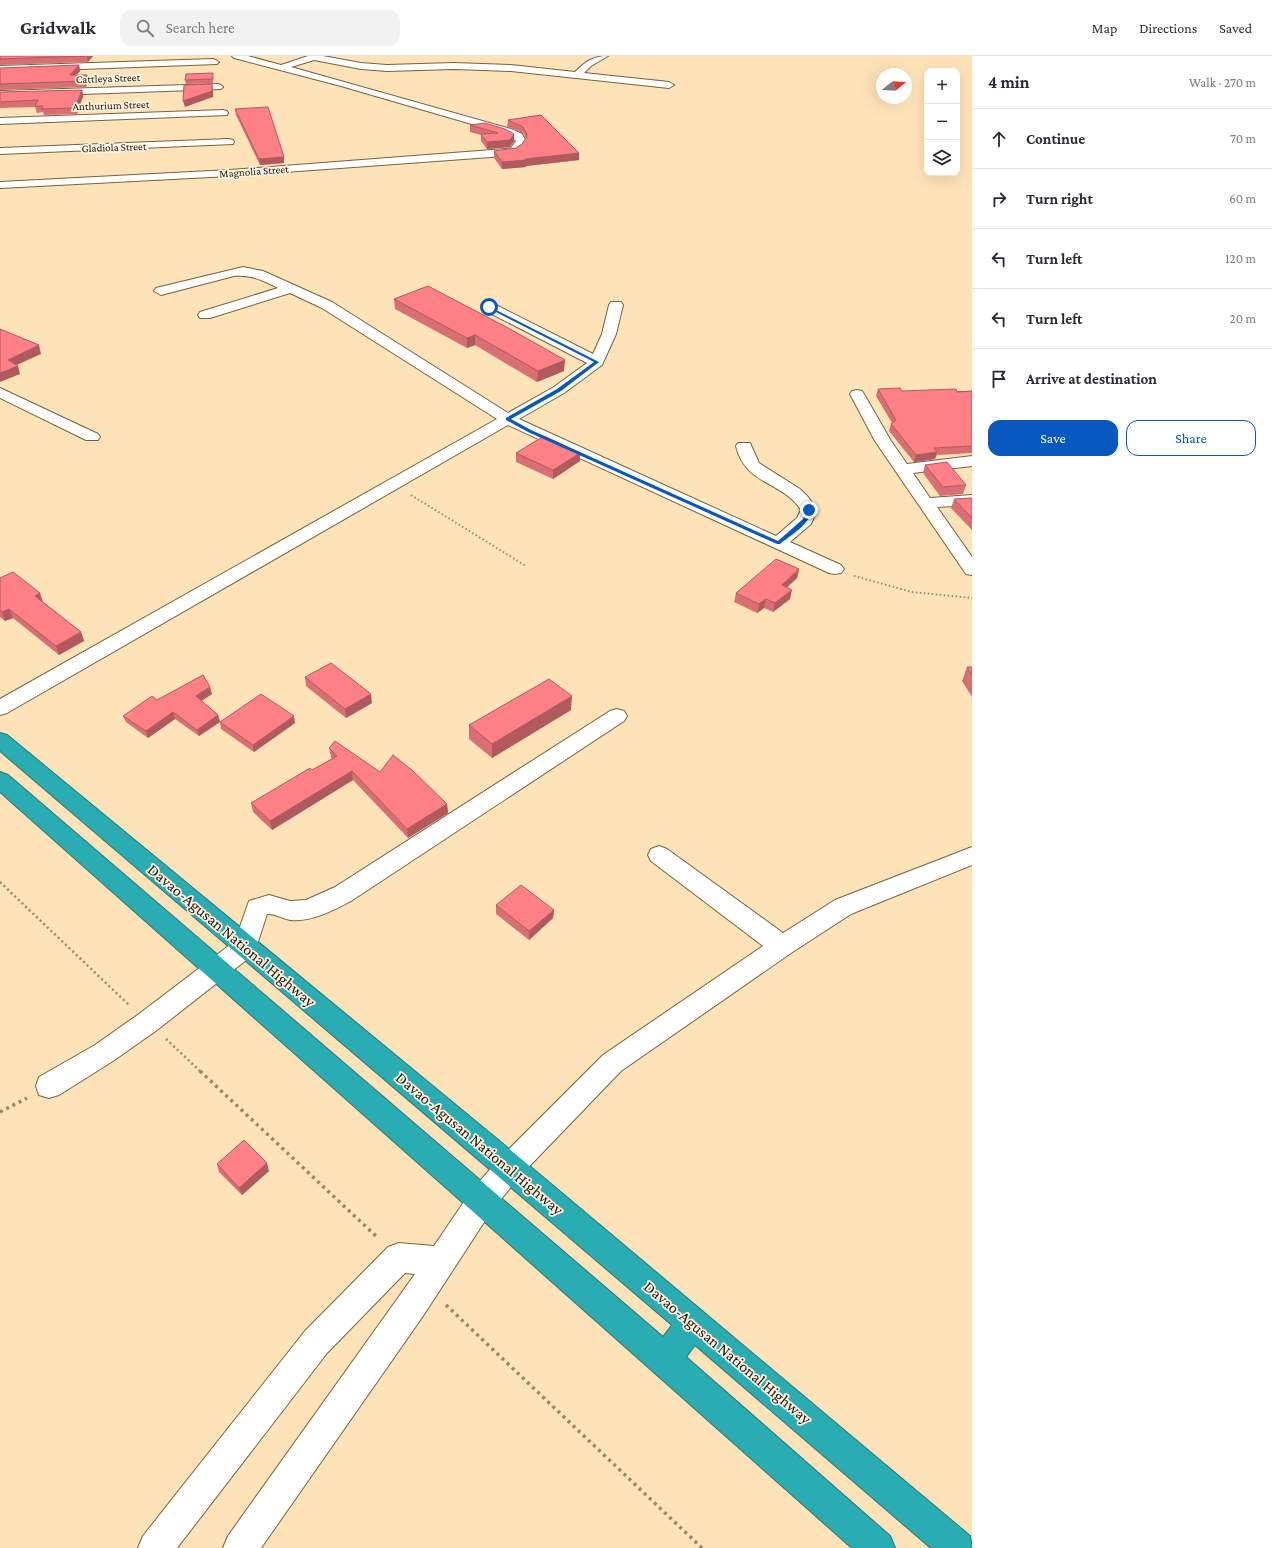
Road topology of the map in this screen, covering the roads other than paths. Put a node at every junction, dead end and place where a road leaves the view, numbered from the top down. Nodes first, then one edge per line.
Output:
1 (223, 56) edge
2 (237, 56) edge
3 (603, 56) edge
4 (214, 62) junction
5 (284, 67) junction
6 (0, 69) edge
7 (578, 74) junction
8 (669, 85) dead end
9 (218, 87) junction
10 (0, 94) edge
11 (0, 121) edge
12 (228, 142) dead end
13 (0, 151) edge
14 (0, 185) edge
15 (289, 289) junction
16 (161, 291) dead end
17 (616, 305) dead end
18 (489, 307) dead end
19 (205, 315) dead end
20 (593, 365) junction
21 (0, 392) edge
22 (857, 394) dead end
23 (508, 419) junction
24 (92, 437) dead end
25 (744, 446) dead end
26 (972, 461) edge
27 (902, 469) junction
28 (972, 500) edge
29 (926, 503) junction
30 (778, 543) junction
31 (972, 543) edge
32 (954, 544) junction
33 (835, 568) road end
34 (972, 570) edge
35 (0, 708) edge
36 (617, 716) dead end
37 (0, 740) edge
38 (0, 780) edge
39 (659, 855) dead end
40 (972, 856) edge
41 (782, 946) junction
42 (245, 947) junction
43 (217, 969) junction
44 (49, 1086) road end
45 (510, 1167) junction
46 (482, 1200) junction
47 (433, 1273) junction
48 (693, 1322) junction
49 (665, 1360) junction
50 (155, 1548) edge
51 (240, 1548) edge
52 (878, 1548) edge
53 (958, 1548) edge

1 - 4 street
2 - 5 street
3 - 7 street
4 - 6 street
4 - 9 street
5 - 7 street
5 - 14 street, Magnolia Street
7 - 8 street
9 - 10 street, Cattleya Street
9 - 11 street, Anthurium Street
12 - 13 street, Gladiola Street
15 - 16 street
15 - 19 street
15 - 23 street
17 - 20 street
18 - 20 street
20 - 23 street
21 - 24 street
22 - 27 street
23 - 30 street
23 - 35 street
25 - 30 street
26 - 27 street
27 - 29 street
28 - 29 street
29 - 32 street
30 - 33 street
31 - 32 street
32 - 34 street
36 - 42 street
37 - 42 highway, Davao-Agusan National Highway
38 - 43 highway
39 - 41 street
40 - 41 street
41 - 45 street
42 - 43 street
42 - 45 highway, Davao-Agusan National Highway
43 - 44 street
43 - 46 highway
45 - 46 street
45 - 48 highway, Davao-Agusan National Highway
46 - 47 street
46 - 49 highway
47 - 50 street
47 - 51 street
48 - 49 highway
48 - 53 highway, Davao-Agusan National Highway
49 - 52 highway

